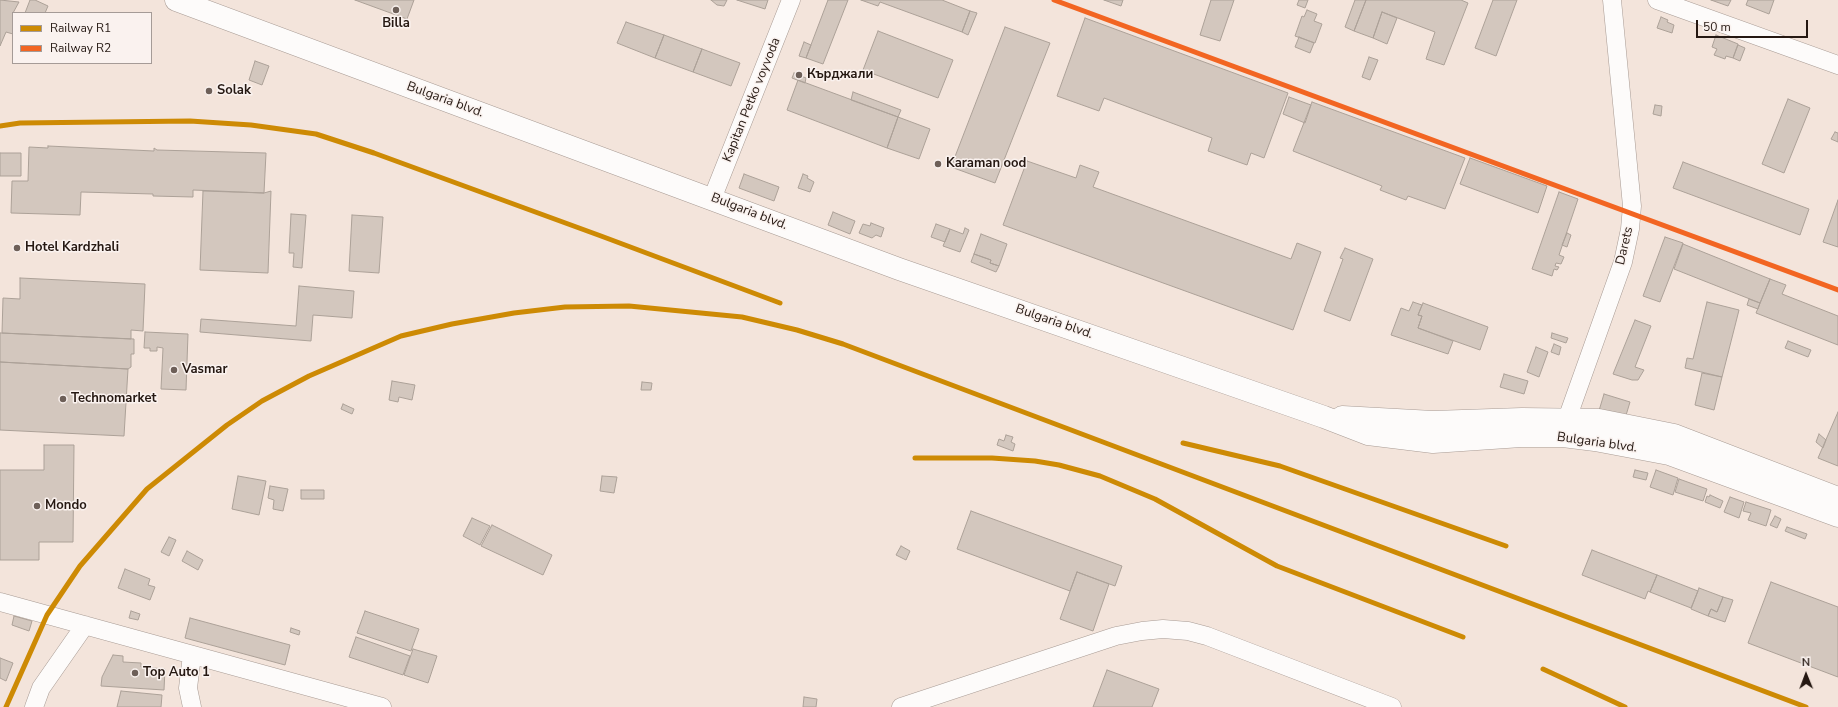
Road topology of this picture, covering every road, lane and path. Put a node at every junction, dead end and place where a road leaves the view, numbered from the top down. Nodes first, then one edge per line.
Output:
1 (176, 0) edge
2 (791, 0) edge
3 (1612, 0) edge
4 (1657, 0) edge
5 (1838, 66) edge
6 (712, 199) junction
7 (1565, 427) junction
8 (1838, 498) edge
9 (1838, 516) edge
10 (0, 602) edge
11 (85, 625) junction
12 (192, 654) junction
13 (34, 707) edge
14 (192, 707) edge
15 (382, 707) edge
16 (901, 707) edge
17 (1392, 707) edge

1 - 6 street, Bulgaria blvd.
2 - 6 street, Kapitan Petko voyvoda
3 - 7 street, Darets
4 - 5 street
6 - 7 street, Bulgaria blvd.
7 - 8 street, Bulgaria blvd.
7 - 9 street, Bulgaria blvd.
10 - 11 street
11 - 12 street
11 - 13 street
12 - 14 street
12 - 15 street
16 - 17 street

